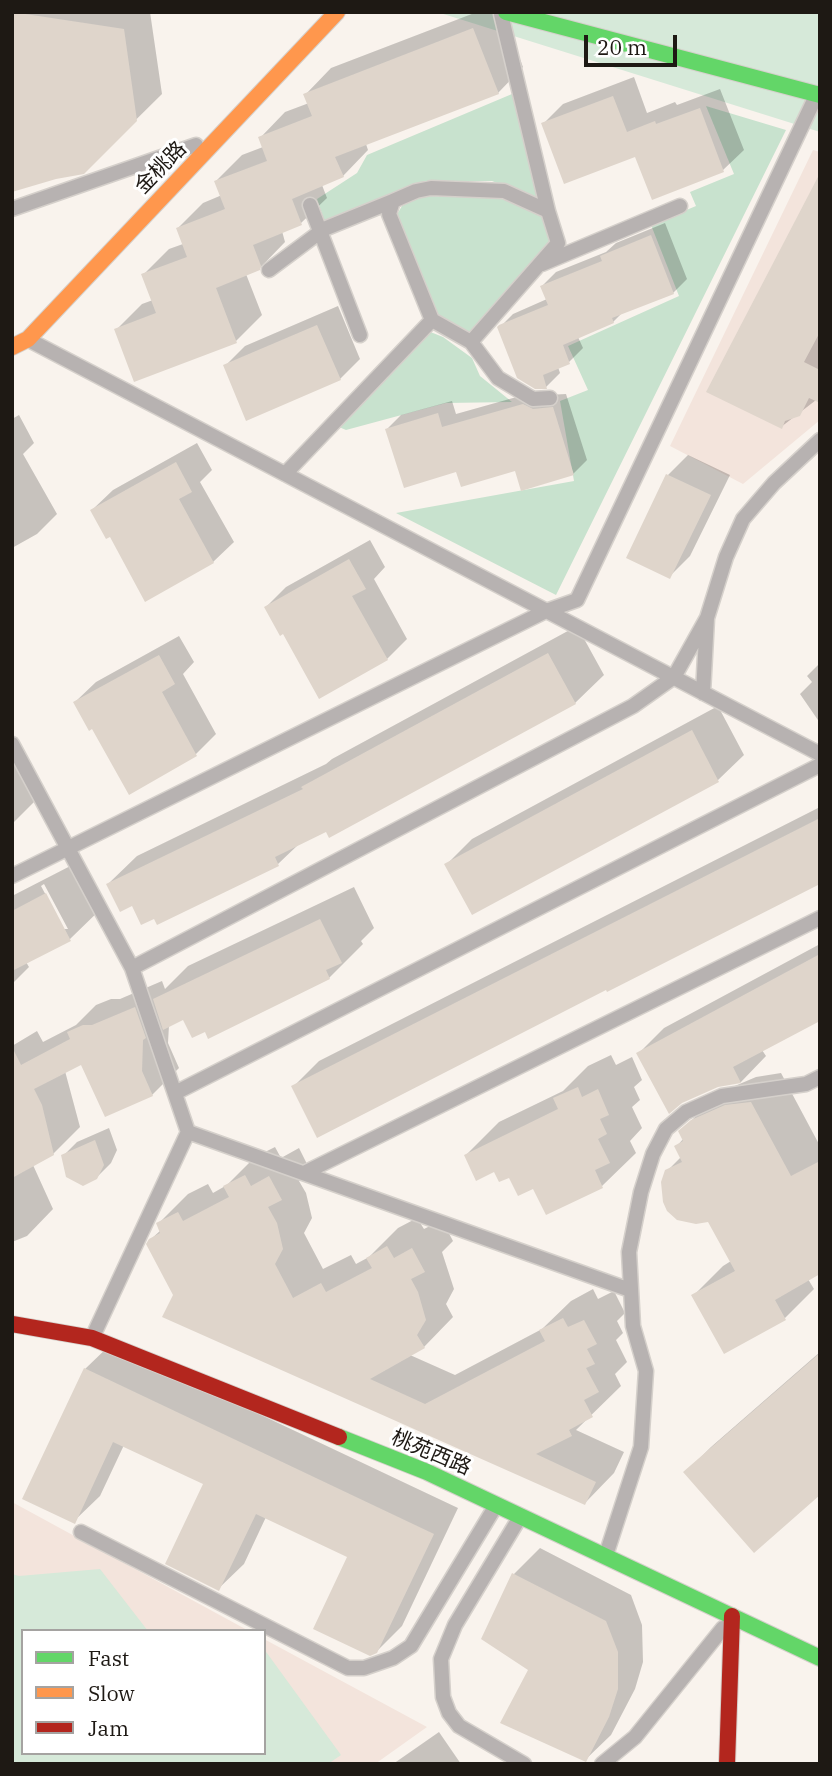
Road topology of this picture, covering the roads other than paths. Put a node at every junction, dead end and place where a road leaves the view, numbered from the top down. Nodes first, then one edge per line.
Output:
1 (337, 12) edge
2 (503, 12) edge
3 (818, 95) edge
4 (220, 137) junction
5 (393, 201) junction
6 (310, 205) dead end
7 (680, 206) dead end
8 (12, 209) edge
9 (548, 211) junction
10 (320, 232) junction
11 (538, 266) junction
12 (269, 270) dead end
13 (432, 320) junction
14 (360, 335) dead end
15 (28, 339) junction
16 (471, 342) junction
17 (12, 347) edge
18 (550, 398) dead end
19 (820, 440) edge
20 (285, 474) junction
21 (546, 611) junction
22 (707, 618) junction
23 (674, 677) junction
24 (704, 692) junction
25 (12, 744) edge
26 (820, 754) edge
27 (820, 765) edge
28 (69, 849) junction
29 (12, 876) edge
30 (820, 918) edge
31 (132, 968) junction
32 (820, 1077) edge
33 (175, 1093) junction
34 (188, 1132) junction
35 (304, 1173) junction
36 (630, 1290) junction
37 (12, 1324) edge
38 (92, 1338) junction
39 (496, 1505) junction
40 (521, 1517) junction
41 (81, 1532) dead end
42 (605, 1557) junction
43 (732, 1616) junction
44 (820, 1658) edge
45 (524, 1764) edge
46 (602, 1764) edge
47 (727, 1764) edge

1 - 4 street, 金桃路
2 - 3 street
2 - 9 lane
3 - 21 lane
4 - 8 lane
4 - 15 street, 金桃路
5 - 9 lane
5 - 10 lane
5 - 13 lane
6 - 10 lane
7 - 11 lane
9 - 11 lane
10 - 12 lane
10 - 14 lane
11 - 16 lane
13 - 16 lane
13 - 20 lane
15 - 17 street, 金桃路
15 - 20 lane
16 - 18 lane
19 - 22 lane
20 - 21 lane
21 - 23 lane
21 - 28 lane
22 - 23 lane
22 - 24 lane
23 - 24 lane
23 - 31 lane
24 - 26 lane
25 - 28 lane
27 - 33 lane
28 - 29 lane
28 - 31 lane
30 - 35 lane
31 - 33 lane
32 - 36 lane
33 - 34 lane
34 - 35 lane
34 - 38 lane
35 - 36 lane
36 - 42 lane
37 - 38 street, 桃苑西路
38 - 39 street, 桃苑西路
39 - 40 street, 桃苑西路
39 - 41 lane
40 - 42 street, 桃苑西路
40 - 45 lane
42 - 43 street, 桃苑西路
43 - 44 street, 桃苑西路
43 - 46 lane
43 - 47 street

